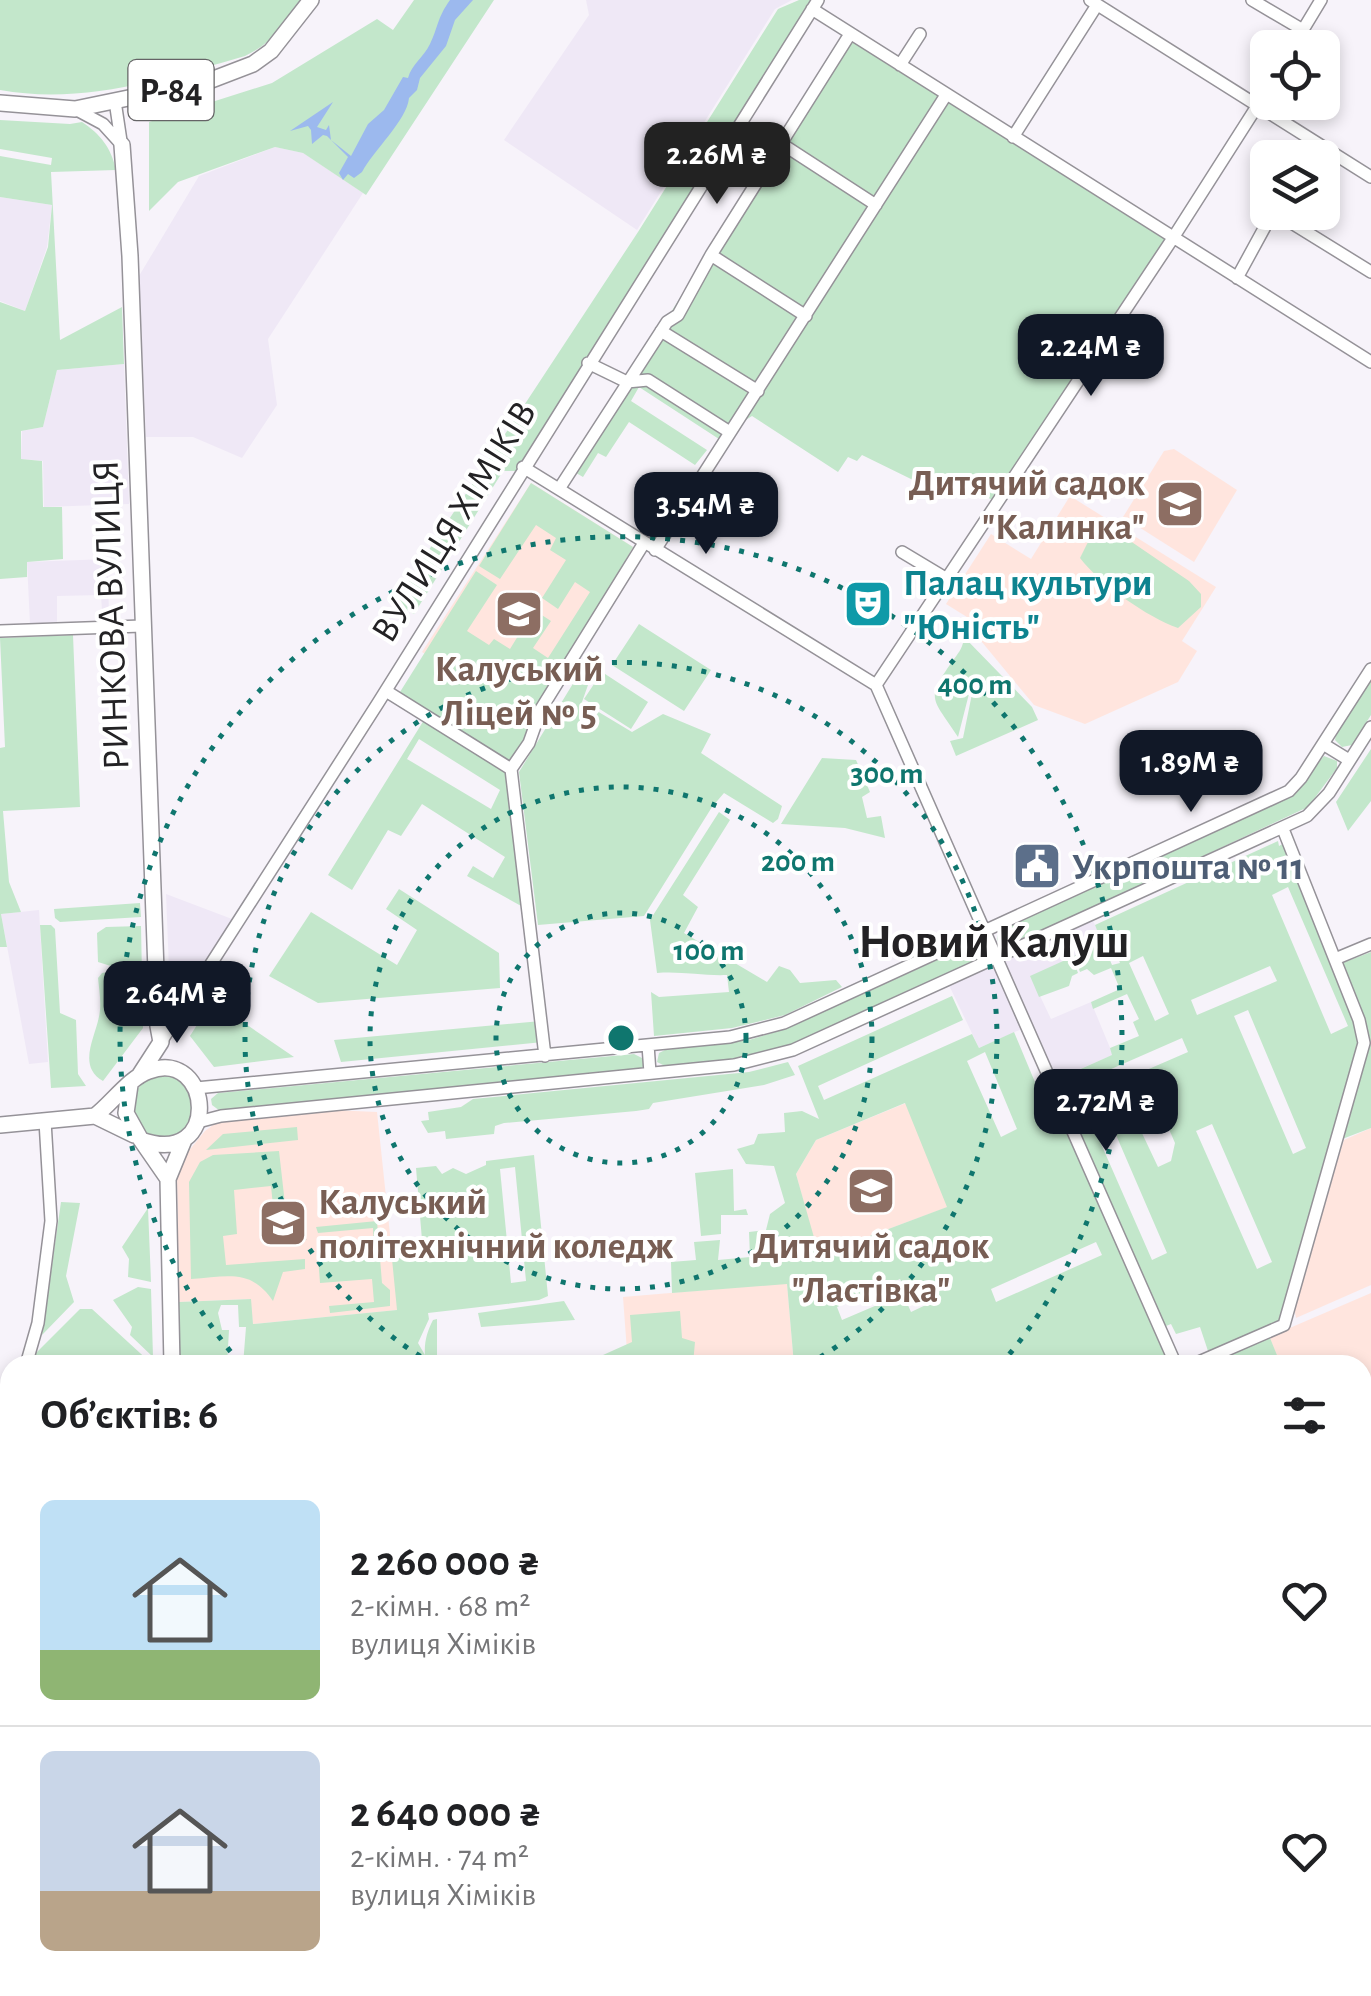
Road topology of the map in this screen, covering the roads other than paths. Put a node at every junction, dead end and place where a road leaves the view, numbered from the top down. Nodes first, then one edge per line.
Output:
1 (311, 0) edge
2 (1252, 0) edge
3 (1321, 0) edge
4 (1094, 2) edge
5 (816, 5) edge
6 (1303, 30) joint
7 (850, 34) junction
8 (920, 34) dead end
9 (900, 66) junction
10 (946, 95) junction
11 (1250, 100) edge
12 (116, 101) junction
13 (0, 103) edge
14 (75, 108) junction
15 (1250, 118) edge
16 (1282, 120) edge
17 (1013, 137) junction
18 (782, 144) junction
19 (122, 145) junction
20 (1371, 177) edge
21 (876, 206) junction
22 (1264, 230) edge
23 (1303, 230) edge
24 (1173, 238) junction
25 (710, 254) junction
26 (1371, 272) edge
27 (1237, 278) junction
28 (806, 316) junction
29 (661, 331) junction
30 (1371, 362) edge
31 (588, 363) junction
32 (627, 382) junction
33 (758, 391) junction
34 (728, 431) junction
35 (524, 467) junction
36 (559, 489) junction
37 (650, 546) junction
38 (902, 552) dead end
39 (947, 580) junction
40 (142, 626) junction
41 (0, 631) edge
42 (1371, 670) edge
43 (876, 685) junction
44 (386, 691) junction
45 (1371, 726) edge
46 (1323, 744) junction
47 (1349, 760) junction
48 (511, 769) junction
49 (1283, 828) junction
50 (986, 930) junction
51 (1371, 944) edge
52 (997, 959) junction
53 (1336, 960) junction
54 (161, 1042) junction
55 (648, 1045) junction
56 (544, 1056) junction
57 (184, 1073) junction
58 (650, 1074) junction
59 (134, 1080) junction
60 (196, 1088) junction
61 (95, 1116) junction
62 (45, 1121) junction
63 (198, 1122) junction
64 (0, 1124) edge
65 (140, 1139) junction
66 (184, 1140) junction
67 (168, 1179) junction
68 (29, 1355) edge
69 (172, 1355) edge
70 (1172, 1355) edge
71 (1215, 1355) edge

1 - 12 main road, Р-84
2 - 6 street
3 - 6 street
4 - 11 street
4 - 17 street
5 - 7 street
5 - 31 street, ВУЛИЦЯ ХІМІКІВ
7 - 9 street
7 - 18 street
8 - 9 street
9 - 10 street
10 - 17 street
10 - 21 street
12 - 14 main road, Р-84
12 - 19 street, РИНКОВА ВУЛИЦЯ
13 - 14 main road, Р-84
14 - 19 street
15 - 24 street
16 - 20 street
17 - 24 street
18 - 21 street
18 - 25 street
19 - 40 main road, РИНКОВА ВУЛИЦЯ
21 - 28 street
22 - 27 street
23 - 26 street
24 - 27 street
24 - 39 street
25 - 28 street
25 - 29 street
27 - 30 street
28 - 33 street
29 - 32 street
29 - 33 street
31 - 32 street
31 - 35 street, ВУЛИЦЯ ХІМІКІВ
32 - 34 street
32 - 36 street
33 - 34 street
34 - 37 street
35 - 36 street
35 - 44 street, ВУЛИЦЯ ХІМІКІВ
36 - 37 street
37 - 43 street
37 - 48 street
38 - 39 street
39 - 43 street
40 - 41 street
40 - 54 main road, РИНКОВА ВУЛИЦЯ
42 - 46 street
43 - 50 street
44 - 48 street
44 - 54 street, ВУЛИЦЯ ХІМІКІВ
45 - 47 street
46 - 47 street
46 - 50 street
47 - 49 street
48 - 56 street
49 - 52 street
49 - 53 street
50 - 52 street
50 - 55 street
51 - 53 street
52 - 58 street
52 - 70 street
53 - 71 street
54 - 57 main road
54 - 59 main road
55 - 56 street
55 - 58 street
56 - 60 street
57 - 59 main road
57 - 60 main road
58 - 63 street
59 - 61 main road
59 - 65 main road
60 - 63 main road
61 - 62 main road
61 - 65 main road
62 - 64 main road
62 - 68 street
63 - 66 main road
65 - 66 main road
65 - 67 main road
66 - 67 main road
67 - 69 main road

